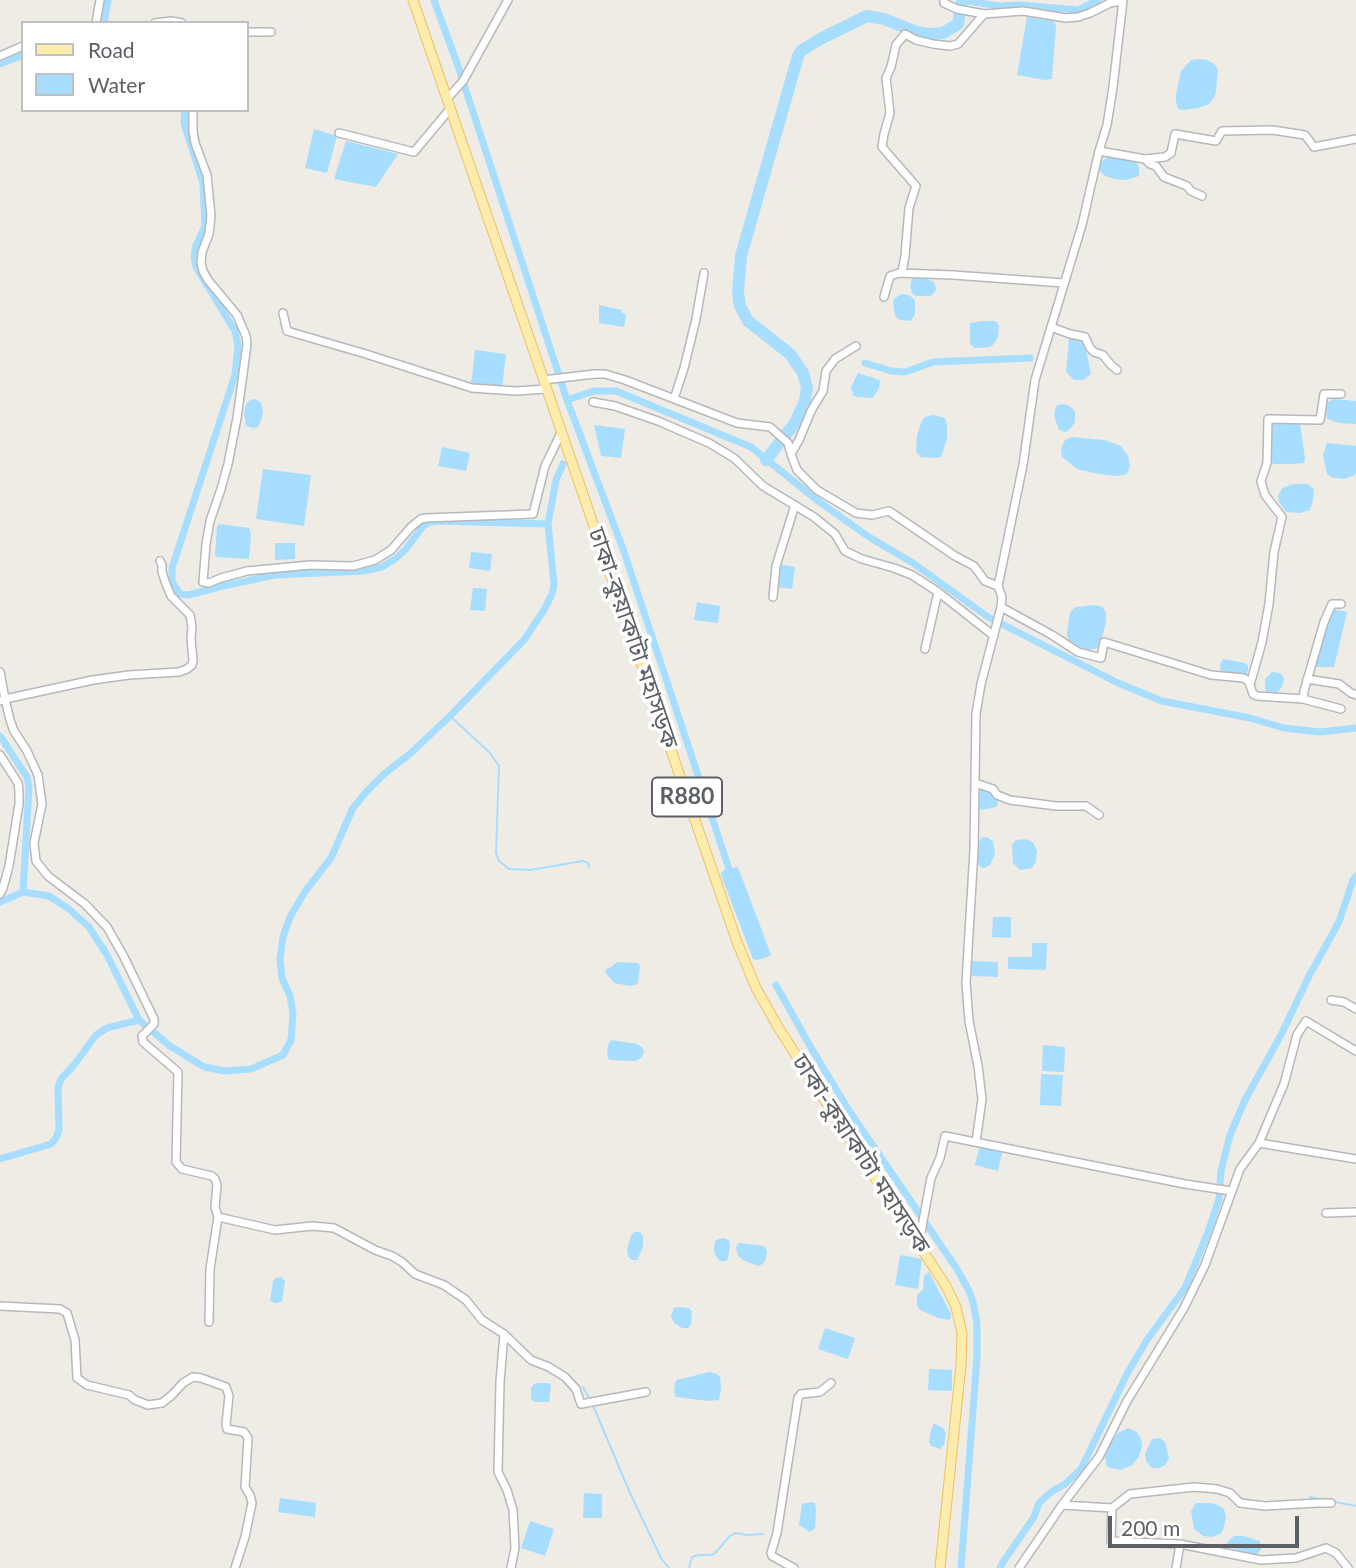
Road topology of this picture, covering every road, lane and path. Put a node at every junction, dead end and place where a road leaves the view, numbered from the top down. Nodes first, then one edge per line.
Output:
1 (100, 0) edge
2 (412, 0) edge
3 (508, 0) edge
4 (944, 0) edge
5 (1123, 1) edge
6 (984, 14) junction
7 (96, 21) edge
8 (248, 32) edge
9 (271, 32) dead end
10 (21, 47) edge
11 (0, 56) edge
12 (449, 104) junction
13 (193, 112) edge
14 (339, 133) dead end
15 (1356, 139) edge
16 (1099, 151) junction
17 (1145, 159) junction
18 (1202, 196) dead end
19 (704, 273) dead end
20 (899, 273) junction
21 (1064, 283) junction
22 (884, 297) dead end
23 (283, 313) dead end
24 (1051, 327) junction
25 (856, 346) dead end
26 (1117, 370) dead end
27 (545, 385) junction
28 (1341, 394) dead end
29 (674, 399) junction
30 (593, 402) dead end
31 (561, 433) junction
32 (790, 454) junction
33 (795, 505) junction
34 (160, 561) dead end
35 (998, 586) junction
36 (937, 592) junction
37 (772, 597) dead end
38 (1340, 604) dead end
39 (1001, 607) junction
40 (994, 636) junction
41 (925, 649) dead end
42 (0, 672) edge
43 (1307, 679) junction
44 (1250, 685) junction
45 (1356, 695) edge
46 (1303, 699) junction
47 (3, 700) edge
48 (1341, 709) dead end
49 (0, 755) edge
50 (975, 783) junction
51 (1099, 815) dead end
52 (0, 894) edge
53 (1331, 1000) dead end
54 (1356, 1009) edge
55 (1356, 1051) edge
56 (976, 1142) junction
57 (1259, 1143) junction
58 (1356, 1158) edge
59 (1231, 1191) junction
60 (1356, 1212) edge
61 (1326, 1213) dead end
62 (218, 1217) junction
63 (919, 1243) junction
64 (0, 1306) edge
65 (209, 1322) dead end
66 (503, 1335) junction
67 (831, 1383) dead end
68 (646, 1392) dead end
69 (1331, 1503) dead end
70 (1062, 1505) junction
71 (1112, 1508) junction
72 (1180, 1544) junction
73 (236, 1568) edge
74 (512, 1568) edge
75 (794, 1568) edge
76 (940, 1568) edge
77 (1018, 1568) edge
78 (1176, 1568) edge
79 (1348, 1568) edge

1 - 7 street
2 - 12 main road, ঢাকা-কুয়াকাটা মহাসড়ক / R880
3 - 12 street
4 - 6 street
5 - 6 street
5 - 16 street
6 - 20 street
8 - 9 street
10 - 11 street
12 - 14 street
12 - 27 main road, ঢাকা-কুয়াকাটা মহাসড়ক / R880
13 - 31 street
15 - 17 street
16 - 17 street
16 - 21 street
17 - 18 street
19 - 29 street
20 - 21 street
20 - 22 street
21 - 24 street
23 - 27 street
24 - 26 street
24 - 35 street
25 - 32 street
27 - 29 street
27 - 31 main road, ঢাকা-কুয়াকাটা মহাসড়ক / R880
28 - 44 street
29 - 32 street
30 - 33 street
31 - 63 main road, ঢাকা-কুয়াকাটা মহাসড়ক / R880
32 - 35 street
33 - 36 street
33 - 37 street
34 - 47 street
35 - 39 street
36 - 40 street
36 - 41 street
38 - 43 street
39 - 40 street
39 - 44 street
40 - 50 street
42 - 47 street
43 - 45 street
43 - 46 street
44 - 46 street
46 - 48 street
47 - 62 street
49 - 52 street
50 - 51 street
50 - 56 street
53 - 54 street
55 - 57 street
56 - 59 street
56 - 63 street
57 - 58 street
57 - 59 street
59 - 70 street
60 - 61 street
62 - 65 street
62 - 66 street
63 - 76 main road, ঢাকা-কুয়াকাটা মহাসড়ক / R880
64 - 73 street
66 - 68 street
66 - 74 street
67 - 75 street
69 - 71 street
70 - 71 street
70 - 77 street
71 - 72 street
72 - 78 street
72 - 79 street

